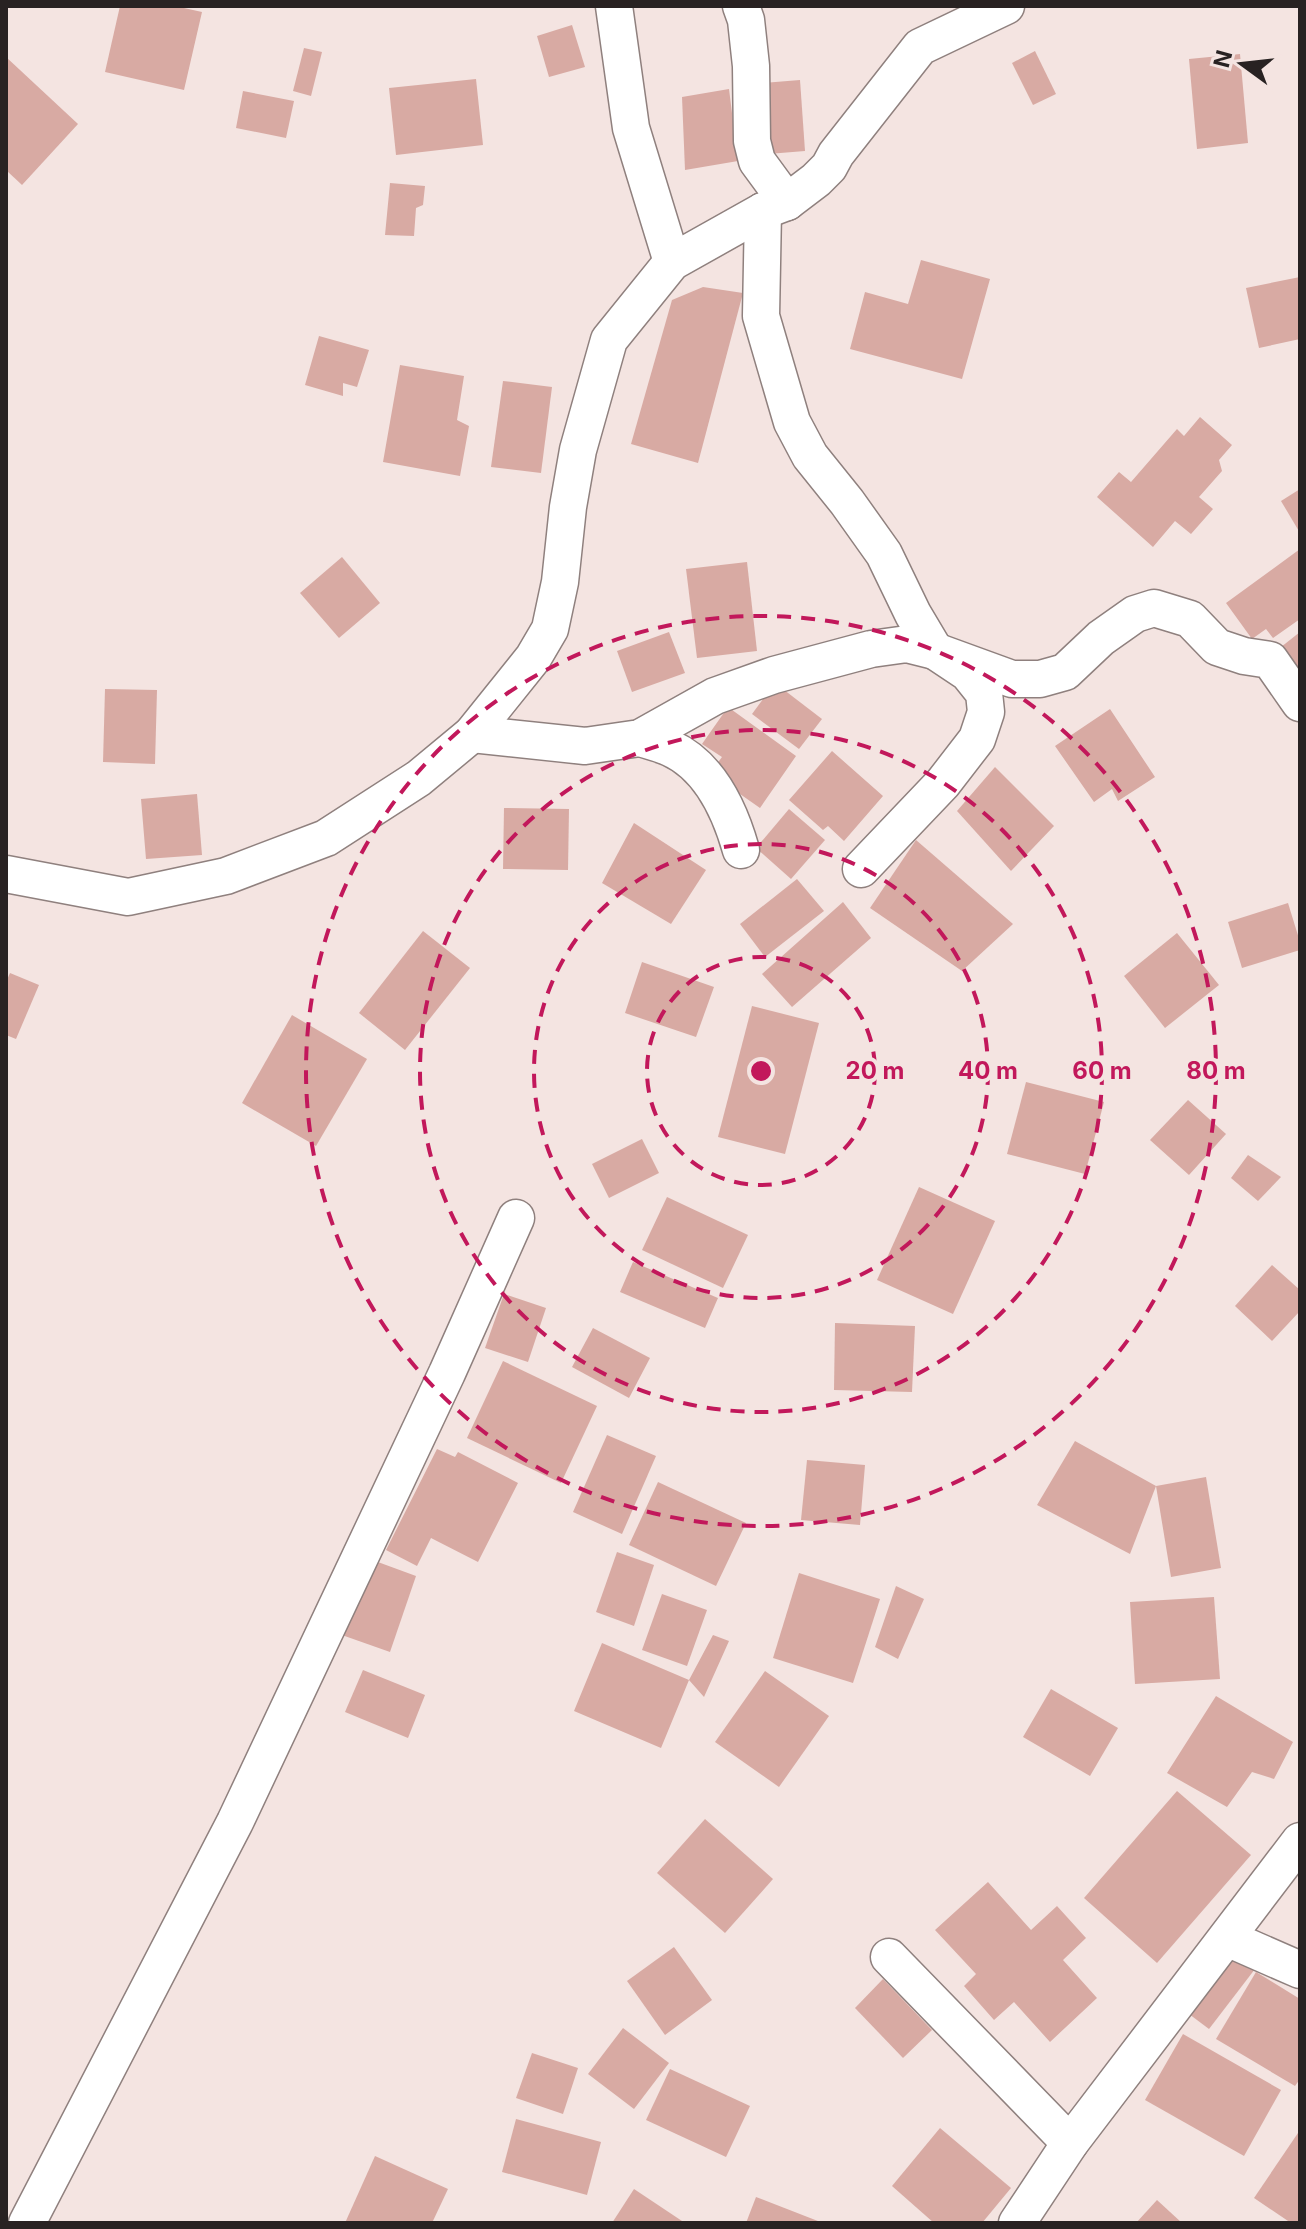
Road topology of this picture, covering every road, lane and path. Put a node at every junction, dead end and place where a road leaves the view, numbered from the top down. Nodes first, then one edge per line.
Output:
1 (614, 6) edge
2 (741, 6) edge
3 (1006, 6) edge
4 (775, 207) junction
5 (672, 262) junction
6 (935, 651) junction
7 (1300, 703) edge
8 (472, 734) junction
9 (640, 738) junction
10 (741, 850) dead end
11 (861, 869) dead end
12 (6, 874) edge
13 (516, 1218) dead end
14 (1300, 1841) edge
15 (1227, 1938) junction
16 (889, 1957) dead end
17 (1300, 1970) edge
18 (1070, 2143) junction
19 (27, 2223) edge
20 (1017, 2223) edge

1 - 5 street
2 - 4 street
3 - 4 street
4 - 5 street
4 - 6 street
5 - 8 street
6 - 7 street
6 - 9 street
6 - 11 street
8 - 9 street
8 - 12 street
9 - 10 street
13 - 19 street
14 - 15 street
15 - 17 street
15 - 18 street
16 - 18 street
18 - 20 street

